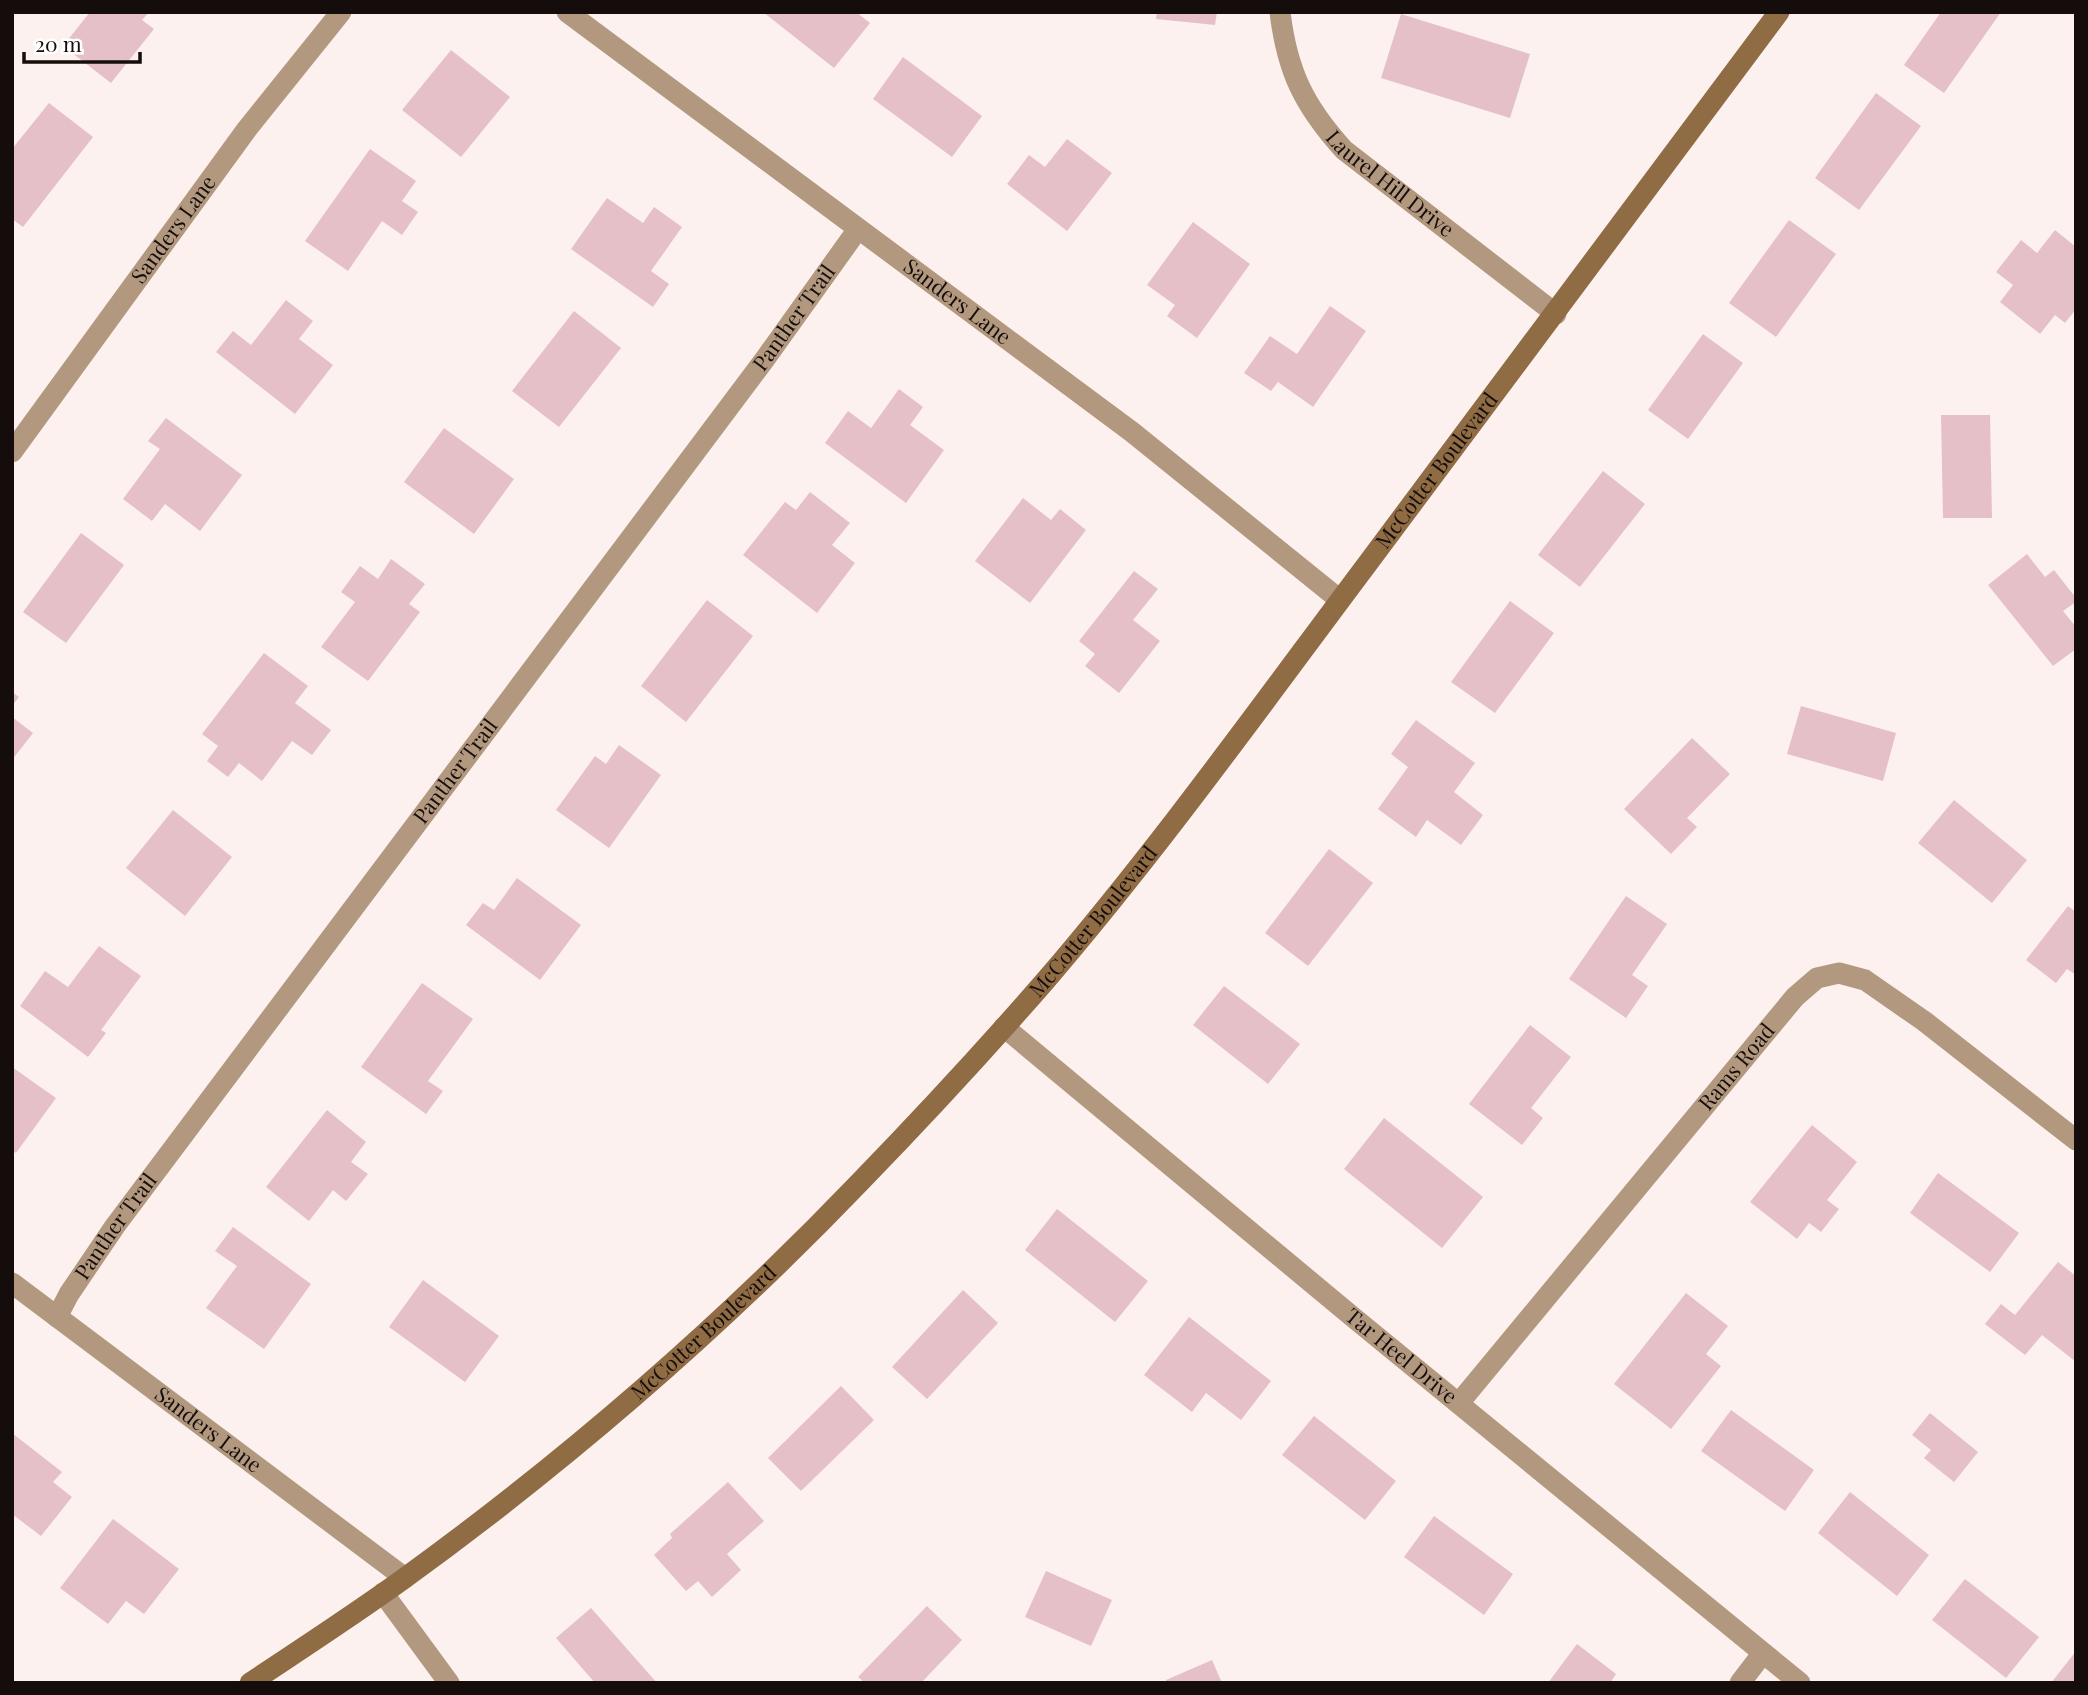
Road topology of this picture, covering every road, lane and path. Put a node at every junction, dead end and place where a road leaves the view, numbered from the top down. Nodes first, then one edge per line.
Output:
1 (341, 12) edge
2 (567, 12) edge
3 (1280, 12) edge
4 (1779, 12) edge
5 (858, 229) junction
6 (1556, 314) junction
7 (12, 452) edge
8 (1340, 600) junction
9 (1004, 1027) junction
10 (2076, 1140) edge
11 (12, 1283) edge
12 (57, 1317) junction
13 (1459, 1403) junction
14 (405, 1578) junction
15 (383, 1593) junction
16 (1763, 1653) junction
17 (250, 1683) edge
18 (450, 1683) edge
19 (1740, 1683) edge
20 (1800, 1683) edge

1 - 7 street, Sanders Lane
2 - 5 street, Sanders Lane
3 - 6 street, Laurel Hill Drive
4 - 6 street, McCotter Boulevard
5 - 8 street, Sanders Lane
5 - 12 street, Panther Trail
6 - 8 street, McCotter Boulevard
8 - 9 street, McCotter Boulevard
9 - 13 street, Tar Heel Drive
9 - 14 street, McCotter Boulevard
10 - 13 street, Rams Road
11 - 12 street, Sanders Lane
12 - 14 street, Sanders Lane
13 - 16 street, Tar Heel Drive
14 - 15 street, McCotter Boulevard
15 - 17 street, McCotter Boulevard
15 - 18 street
16 - 19 street
16 - 20 street, Tar Heel Drive

